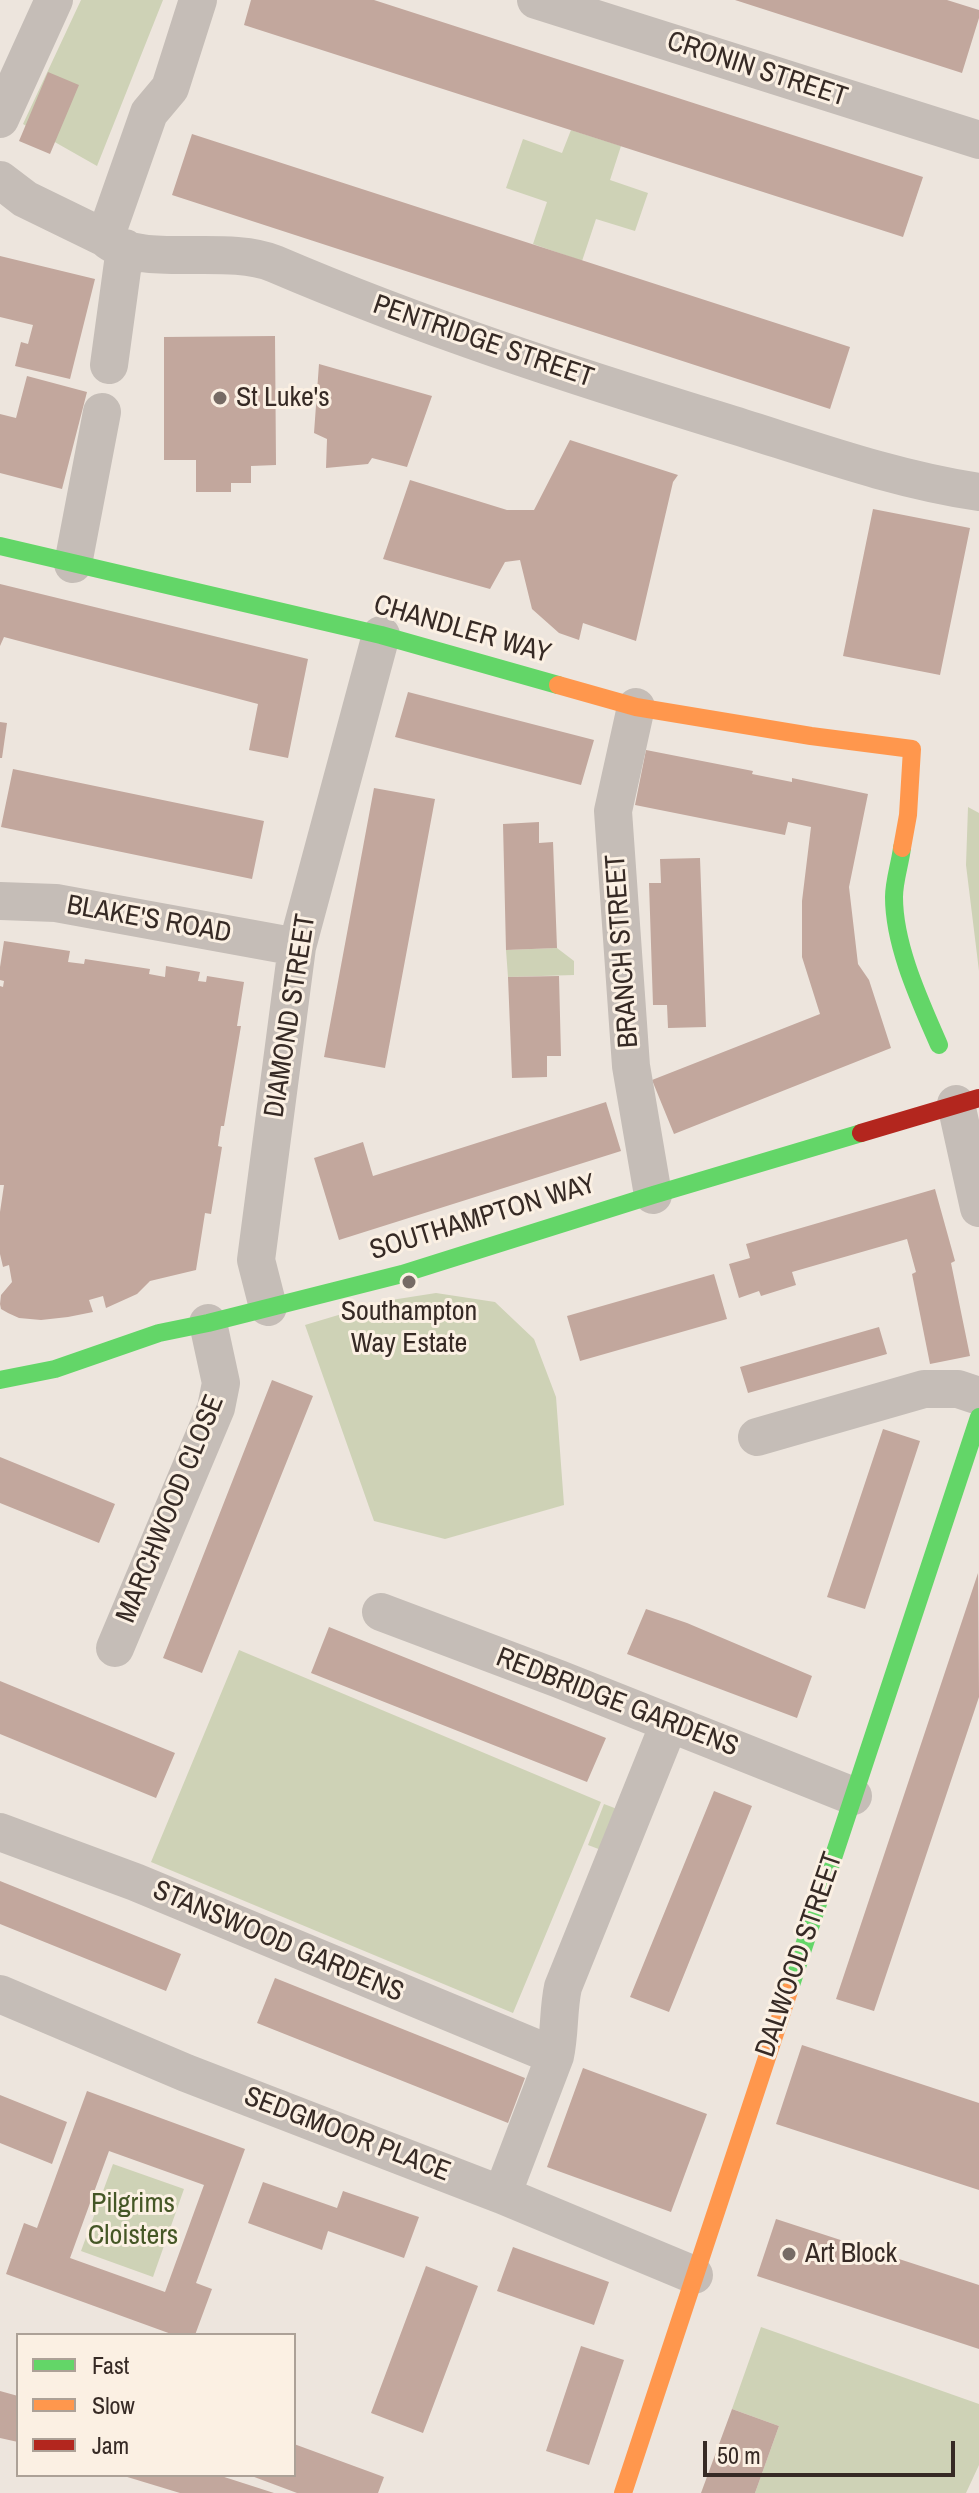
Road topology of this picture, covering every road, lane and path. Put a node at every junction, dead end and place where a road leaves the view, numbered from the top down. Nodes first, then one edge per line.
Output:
1 (54, 0) edge
2 (198, 0) edge
3 (536, 0) edge
4 (0, 119) edge
5 (979, 140) edge
6 (0, 180) edge
7 (115, 243) junction
8 (109, 365) dead end
9 (102, 412) dead end
10 (979, 492) edge
11 (0, 546) edge
12 (73, 564) junction
13 (381, 635) junction
14 (636, 707) junction
15 (0, 901) edge
16 (297, 947) junction
17 (939, 1045) dead end
18 (968, 1101) edge
19 (653, 1195) junction
20 (979, 1208) edge
21 (268, 1307) junction
22 (208, 1323) junction
23 (0, 1380) edge
24 (979, 1396) edge
25 (979, 1417) edge
26 (757, 1437) dead end
27 (381, 1612) dead end
28 (115, 1648) dead end
29 (669, 1724) junction
30 (853, 1796) junction
31 (0, 1832) edge
32 (0, 1994) edge
33 (555, 2056) junction
34 (502, 2195) junction
35 (694, 2275) junction
36 (623, 2493) edge

1 - 4 street
2 - 7 street
3 - 5 street, CRONIN STREET
6 - 7 street, PENTRIDGE STREET
7 - 8 street
7 - 10 street, PENTRIDGE STREET
9 - 12 street
11 - 12 street, CHANDLER WAY
12 - 13 street, CHANDLER WAY
13 - 14 street, CHANDLER WAY
13 - 16 street, DIAMOND STREET
14 - 17 street, CHANDLER WAY
14 - 19 street, BRANCH STREET
15 - 16 street, BLAKE'S ROAD
16 - 21 street, DIAMOND STREET
18 - 19 street, SOUTHAMPTON WAY
18 - 20 street
19 - 21 street, SOUTHAMPTON WAY
21 - 22 street, SOUTHAMPTON WAY
22 - 23 street, SOUTHAMPTON WAY
22 - 28 street, MARCHWOOD CLOSE
24 - 26 street
25 - 30 street, DALWOOD STREET
27 - 29 street, REDBRIDGE GARDENS
29 - 30 street, REDBRIDGE GARDENS
29 - 33 street
30 - 35 street, DALWOOD STREET
31 - 33 street, STANSWOOD GARDENS
32 - 34 street, SEDGMOOR PLACE
33 - 34 street
34 - 35 street, SEDGMOOR PLACE
35 - 36 street, DALWOOD STREET

